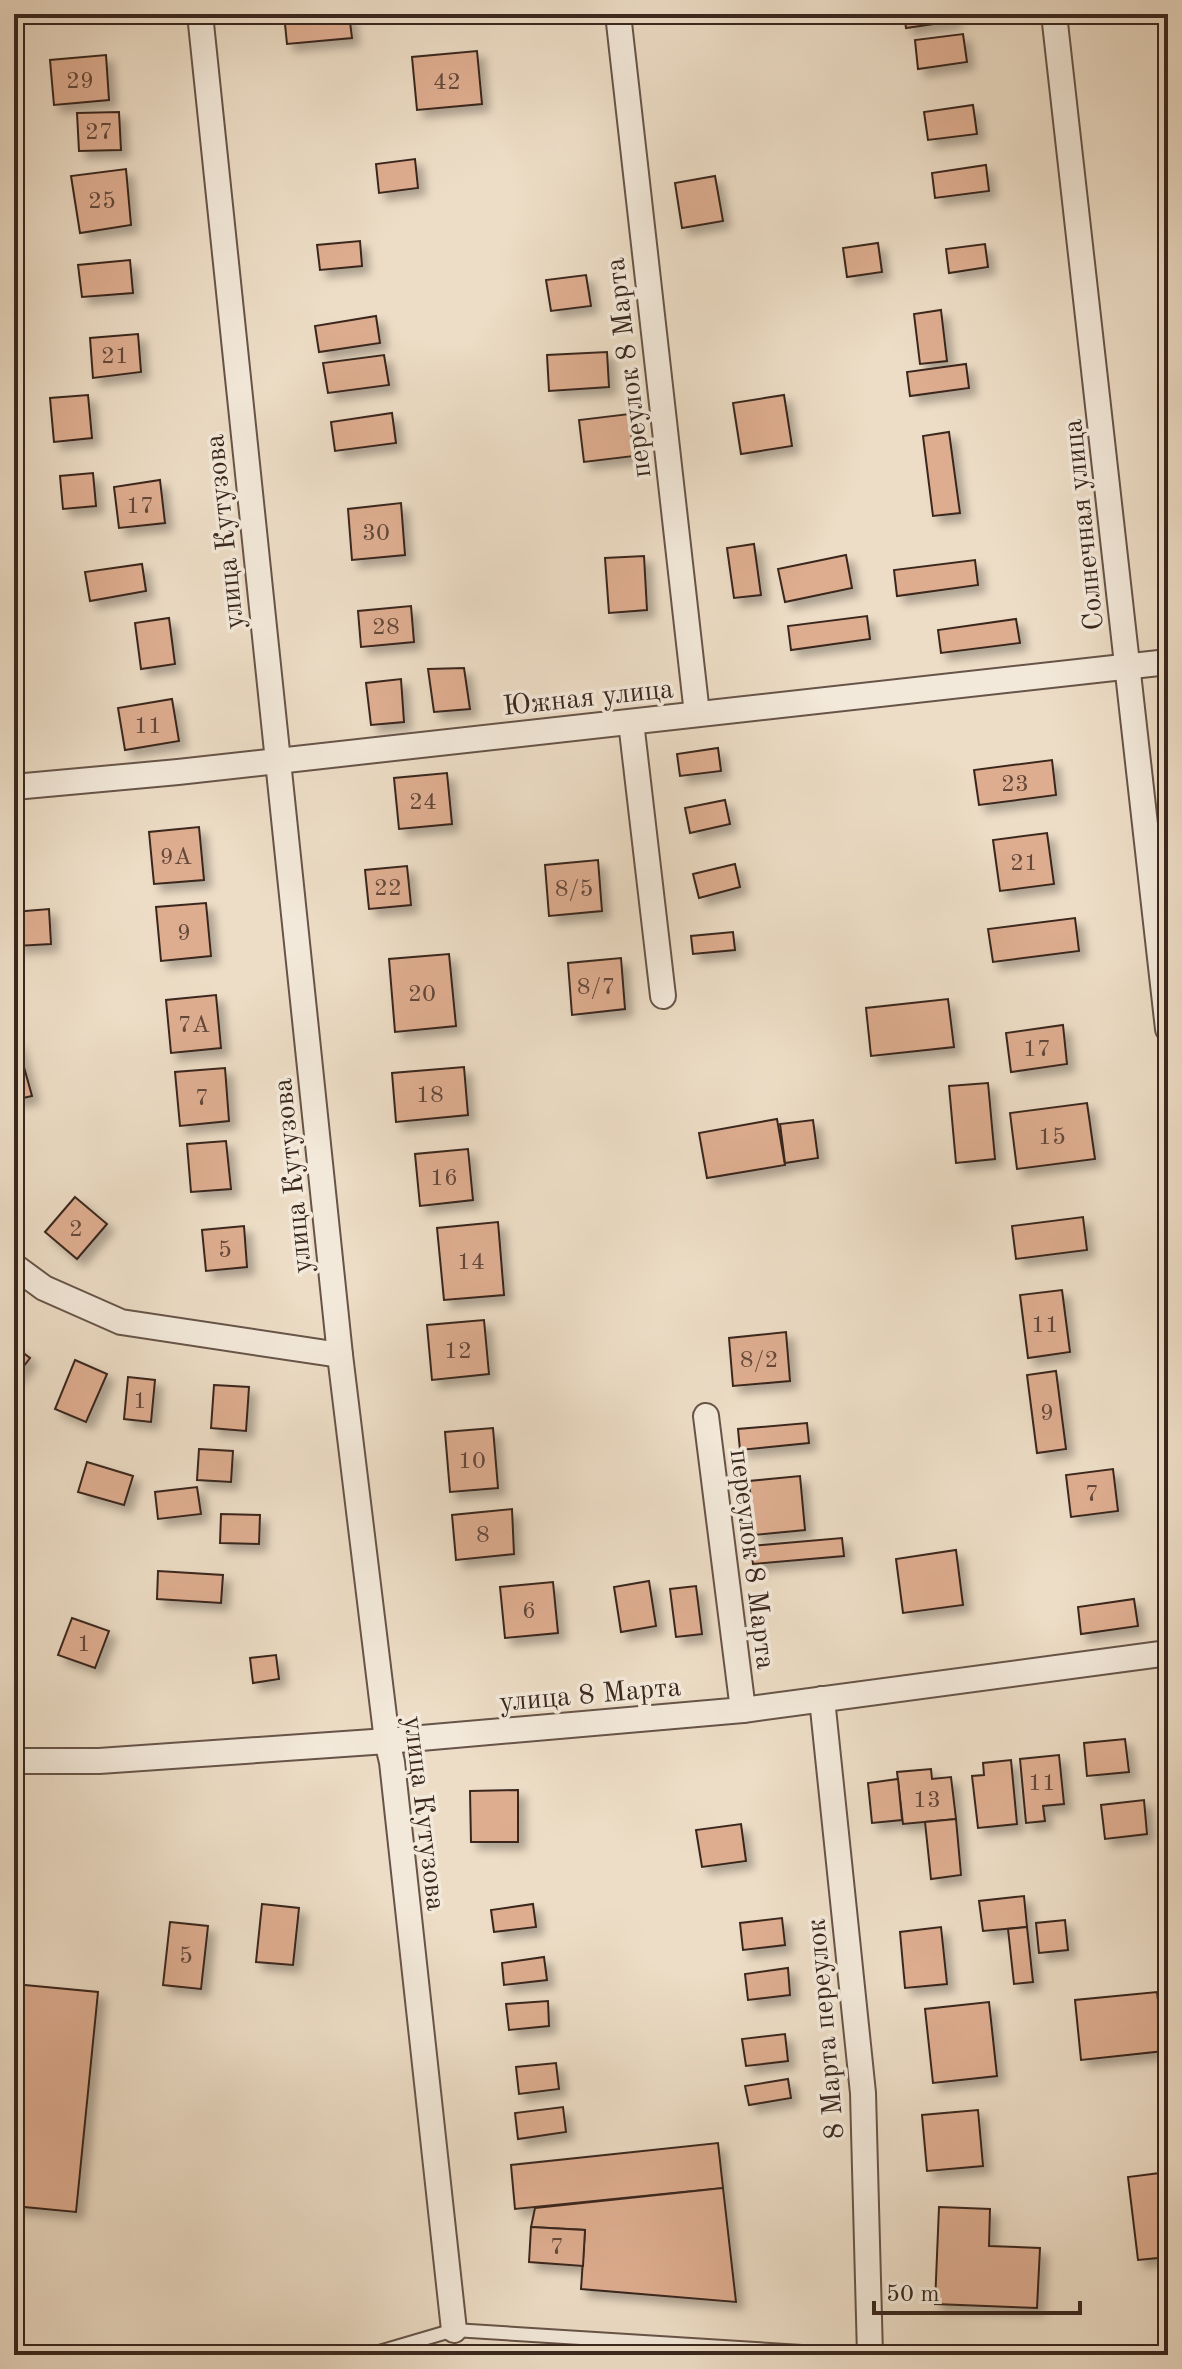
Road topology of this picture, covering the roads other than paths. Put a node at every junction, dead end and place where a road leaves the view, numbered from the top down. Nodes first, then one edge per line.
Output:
1 (200, 14) edge
2 (618, 14) edge
3 (1054, 14) edge
4 (1168, 662) edge
5 (1128, 666) junction
6 (697, 714) junction
7 (631, 722) junction
8 (277, 760) junction
9 (14, 787) edge
10 (663, 996) dead end
11 (1168, 1029) edge
12 (14, 1266) edge
13 (340, 1355) junction
14 (706, 1416) dead end
15 (1168, 1653) edge
16 (822, 1699) junction
17 (743, 1710) junction
18 (387, 1741) junction
19 (14, 1761) edge
20 (454, 2330) junction
21 (369, 2355) edge
22 (851, 2355) edge
23 (870, 2355) edge

1 - 8 street, улица Кутузова
2 - 6 street, переулок 8 Марта
3 - 5 street, Солнечная улица
4 - 5 street, Южная улица
5 - 6 street, Южная улица
5 - 11 street, Солнечная улица
6 - 7 street, Южная улица
7 - 8 street, Южная улица
7 - 10 street
8 - 9 street, Южная улица
8 - 13 street, улица Кутузова
12 - 13 street
13 - 18 street, улица Кутузова
14 - 17 street, переулок 8 Марта
15 - 16 street, улица 8 Марта
16 - 17 street, улица 8 Марта
16 - 23 street, 8 Марта переулок
17 - 18 street, улица 8 Марта
18 - 19 street, улица 8 Марта
18 - 20 street, улица Кутузова
20 - 21 lane
20 - 22 lane

